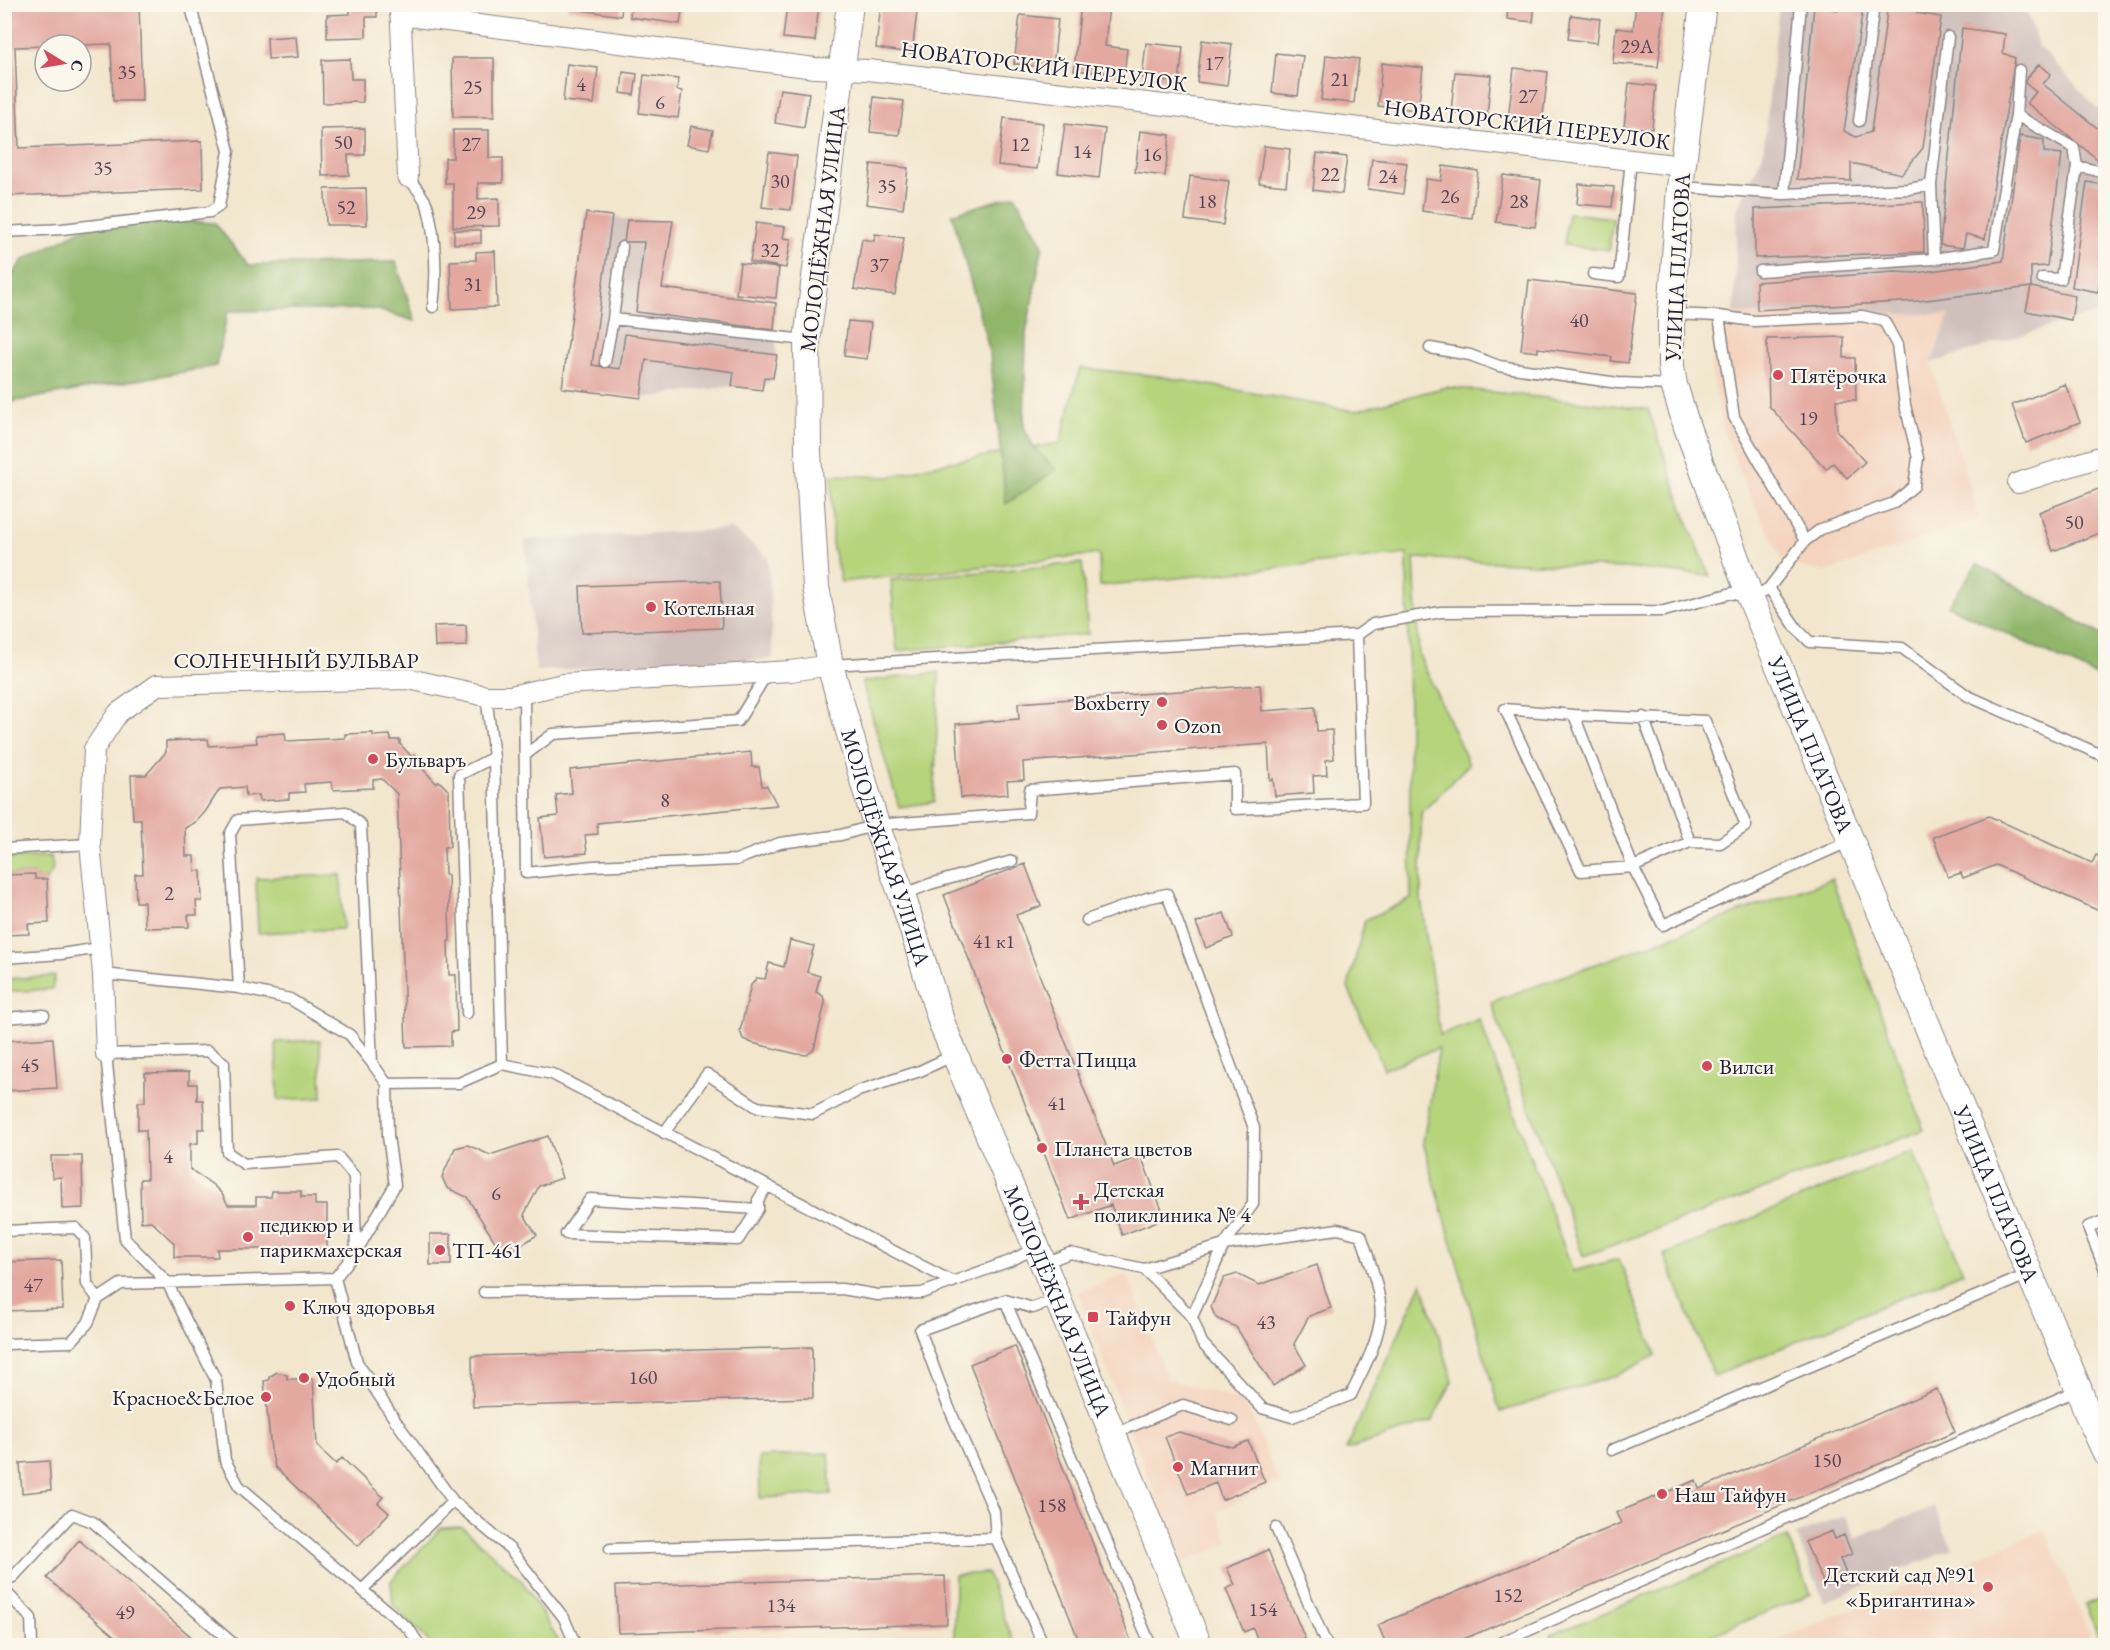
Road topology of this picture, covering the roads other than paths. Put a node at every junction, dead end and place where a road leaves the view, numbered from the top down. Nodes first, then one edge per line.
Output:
1 (187, 4) edge
2 (850, 4) edge
3 (1703, 4) edge
4 (1800, 4) edge
5 (1874, 4) edge
6 (400, 10) edge
7 (1948, 37) dead end
8 (842, 68) junction
9 (2019, 70) dead end
10 (2016, 115) junction
11 (1859, 121) dead end
12 (1631, 160) junction
13 (2077, 166) junction
14 (2106, 173) edge
15 (1681, 176) junction
16 (408, 177) joint
17 (1931, 185) junction
18 (1784, 194) junction
19 (4, 232) edge
20 (622, 247) dead end
21 (1934, 260) junction
22 (1761, 271) dead end
23 (1593, 274) dead end
24 (2042, 278) dead end
25 (433, 307) dead end
26 (1671, 314) junction
27 (1719, 316) junction
28 (613, 319) junction
29 (807, 340) junction
30 (1430, 348) dead end
31 (604, 362) dead end
32 (1674, 385) junction
33 (2106, 454) edge
34 (2018, 483) dead end
35 (1805, 541) junction
36 (1760, 594) junction
37 (1357, 635) junction
38 (830, 665) junction
39 (769, 672) junction
40 (524, 693) junction
41 (486, 696) junction
42 (1574, 715) junction
43 (1643, 717) junction
44 (525, 755) junction
45 (494, 757) junction
46 (2106, 757) edge
47 (876, 825) junction
48 (1850, 841) junction
49 (1690, 842) junction
50 (90, 844) junction
51 (4, 849) edge
52 (1012, 861) dead end
53 (1633, 867) junction
54 (902, 895) junction
55 (1087, 920) dead end
56 (100, 948) junction
57 (4, 958) edge
58 (103, 974) junction
59 (239, 988) junction
60 (468, 1013) dead end
61 (44, 1015) dead end
62 (4, 1018) edge
63 (106, 1054) junction
64 (954, 1055) junction
65 (372, 1063) junction
66 (502, 1064) junction
67 (387, 1084) junction
68 (664, 1133) junction
69 (767, 1186) junction
70 (758, 1209) junction
71 (2106, 1220) edge
72 (4, 1231) edge
73 (1224, 1245) junction
74 (356, 1252) junction
75 (1039, 1256) junction
76 (1144, 1269) junction
77 (2106, 1272) edge
78 (2030, 1274) junction
79 (334, 1278) junction
80 (167, 1282) junction
81 (953, 1282) junction
82 (484, 1292) dead end
83 (1057, 1298) junction
84 (98, 1299) junction
85 (1005, 1300) junction
86 (1192, 1317) junction
87 (4, 1344) edge
88 (2090, 1401) edge
89 (1232, 1420) dead end
90 (1112, 1434) junction
91 (1612, 1450) dead end
92 (2106, 1453) edge
93 (453, 1501) junction
94 (1276, 1528) dead end
95 (996, 1538) junction
96 (610, 1549) dead end
97 (4, 1580) edge
98 (4, 1590) edge
99 (362, 1590) junction
100 (32, 1646) edge
101 (236, 1646) edge
102 (420, 1646) edge
103 (576, 1646) edge
104 (1044, 1646) edge
105 (1151, 1646) edge
106 (1199, 1646) edge
107 (1327, 1646) edge
108 (1492, 1646) edge

1 - 19 lane
2 - 8 street, МОЛОДЁЖНАЯ УЛИЦА
3 - 15 street, УЛИЦА ПЛАТОВА
4 - 18 lane
5 - 11 lane
6 - 8 street, НОВАТОРСКИЙ ПЕРЕУЛОК
6 - 16 street
7 - 17 lane
8 - 12 street, НОВАТОРСКИЙ ПЕРЕУЛОК
8 - 29 street, МОЛОДЁЖНАЯ УЛИЦА
9 - 10 lane
10 - 13 lane
10 - 21 lane
12 - 15 street, НОВАТОРСКИЙ ПЕРЕУЛОК
12 - 23 lane
13 - 14 lane
13 - 24 lane
15 - 18 lane
15 - 26 street, УЛИЦА ПЛАТОВА
16 - 25 lane
17 - 18 lane
17 - 21 lane
20 - 28 lane
21 - 22 lane
26 - 27 lane
26 - 32 street, УЛИЦА ПЛАТОВА
27 - 35 lane
27 - 35 lane
28 - 29 lane
28 - 31 lane
29 - 38 street, МОЛОДЁЖНАЯ УЛИЦА
30 - 32 lane
32 - 36 street, УЛИЦА ПЛАТОВА
33 - 34 street
35 - 36 lane
36 - 37 lane
36 - 46 lane
36 - 48 street, УЛИЦА ПЛАТОВА
37 - 38 lane
37 - 47 lane
38 - 39 street, СОЛНЕЧНЫЙ БУЛЬВАР
38 - 47 street, МОЛОДЁЖНАЯ УЛИЦА
39 - 40 street, СОЛНЕЧНЫЙ БУЛЬВАР
39 - 44 lane
40 - 41 street, СОЛНЕЧНЫЙ БУЛЬВАР
40 - 44 lane
41 - 45 lane
41 - 50 street, СОЛНЕЧНЫЙ БУЛЬВАР
42 - 43 lane
42 - 53 lane
42 - 53 lane
43 - 49 lane
43 - 49 lane
44 - 47 lane
45 - 60 lane
45 - 66 lane
47 - 54 street, МОЛОДЁЖНАЯ УЛИЦА
48 - 53 lane
48 - 78 street, УЛИЦА ПЛАТОВА
49 - 53 lane
50 - 51 lane
50 - 56 street, СОЛНЕЧНЫЙ БУЛЬВАР
52 - 54 lane
54 - 64 street, МОЛОДЁЖНАЯ УЛИЦА
55 - 73 lane
56 - 57 lane
56 - 58 street, СОЛНЕЧНЫЙ БУЛЬВАР
58 - 59 lane
58 - 63 street, СОЛНЕЧНЫЙ БУЛЬВАР
59 - 65 lane
59 - 65 lane
61 - 62 lane
63 - 74 lane
63 - 80 lane
64 - 68 lane
64 - 75 street, МОЛОДЁЖНАЯ УЛИЦА
65 - 67 lane
66 - 67 lane
66 - 68 lane
67 - 74 lane
68 - 69 lane
69 - 70 lane
69 - 81 lane
70 - 70 lane
71 - 77 lane
72 - 84 lane
73 - 76 lane
73 - 86 lane
73 - 86 lane
74 - 79 lane
75 - 76 lane
75 - 81 lane
75 - 83 street, МОЛОДЁЖНАЯ УЛИЦА
76 - 86 lane
78 - 88 street, УЛИЦА ПЛАТОВА
78 - 91 lane
79 - 80 lane
79 - 93 lane
80 - 84 lane
80 - 99 lane
81 - 82 lane
83 - 85 lane
83 - 90 street, МОЛОДЁЖНАЯ УЛИЦА
84 - 87 lane
85 - 95 lane
85 - 105 lane
88 - 92 street, УЛИЦА ПЛАТОВА
88 - 108 lane
89 - 90 lane
90 - 106 street, МОЛОДЁЖНАЯ УЛИЦА
93 - 99 lane
93 - 103 lane
94 - 107 lane
95 - 96 lane
95 - 104 lane
97 - 101 lane
98 - 100 lane
99 - 102 lane

